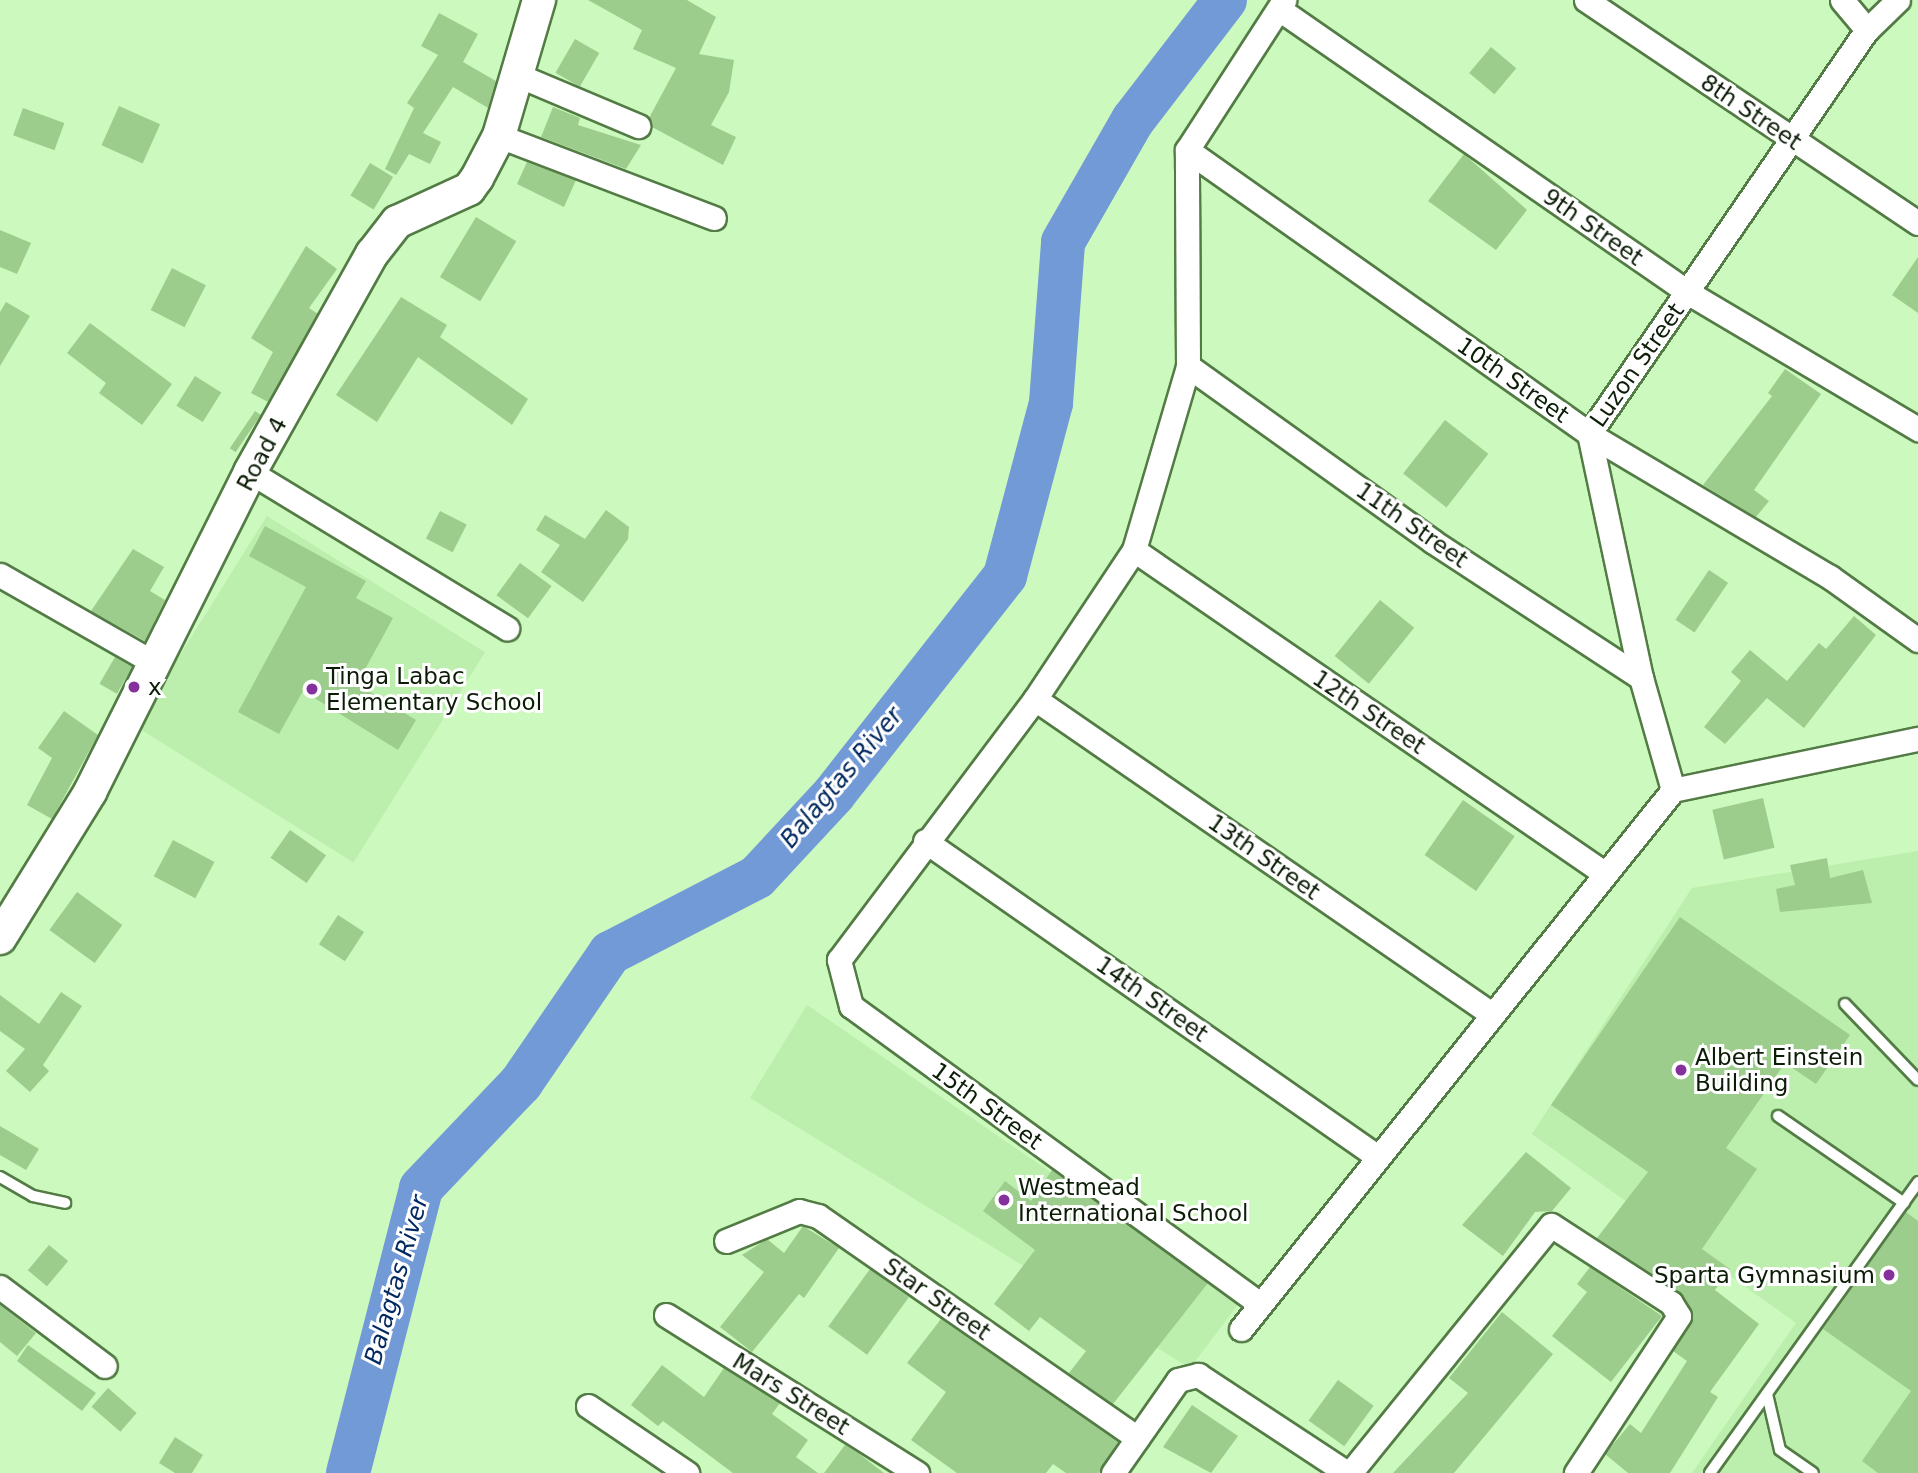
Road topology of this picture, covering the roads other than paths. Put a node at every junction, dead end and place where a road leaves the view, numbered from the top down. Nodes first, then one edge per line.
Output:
1 (539, 0) edge
2 (1586, 0) edge
3 (1842, 0) edge
4 (1898, 0) edge
5 (1281, 4) edge
6 (1867, 30) junction
7 (515, 74) junction
8 (638, 126) dead end
9 (499, 136) junction
10 (1793, 141) junction
11 (1187, 150) junction
12 (714, 218) dead end
13 (1918, 223) edge
14 (1687, 292) junction
15 (1188, 366) junction
16 (1918, 429) edge
17 (1589, 434) junction
18 (250, 471) junction
19 (1134, 551) junction
20 (0, 575) edge
21 (508, 628) dead end
22 (1918, 640) edge
23 (156, 664) junction
24 (1641, 678) junction
25 (1035, 699) junction
26 (1918, 739) edge
27 (1673, 790) junction
28 (925, 841) junction
29 (1604, 873) junction
30 (0, 938) edge
31 (1845, 1004) dead end
32 (1493, 1015) junction
33 (1918, 1080) edge
34 (1778, 1116) dead end
35 (1378, 1157) junction
36 (0, 1177) edge
37 (1918, 1182) edge
38 (65, 1203) dead end
39 (1904, 1203) junction
40 (726, 1241) dead end
41 (0, 1287) edge
42 (1260, 1304) junction
43 (666, 1315) dead end
44 (1241, 1329) dead end
45 (105, 1366) dead end
46 (1767, 1394) junction
47 (587, 1406) dead end
48 (1138, 1438) junction
49 (687, 1473) edge
50 (917, 1473) edge
51 (1112, 1473) edge
52 (1349, 1473) edge
53 (1576, 1473) edge
54 (1710, 1473) edge
55 (1813, 1473) edge

1 - 7 street, Road 4
2 - 10 street, 8th Street
3 - 6 street
4 - 6 street, Luzon Street
5 - 11 street
5 - 14 street, 9th Street
6 - 10 street, Luzon Street
7 - 8 street
7 - 9 street, Road 4
9 - 12 street
9 - 18 street, Road 4
10 - 13 street, 8th Street
10 - 14 street, Luzon Street
11 - 15 street
11 - 17 street, 10th Street
14 - 16 street, 9th Street
14 - 17 street, Luzon Street
15 - 19 street
15 - 24 street, 11th Street
17 - 22 street, 10th Street
17 - 24 street, Luzon Street
18 - 21 street
18 - 23 street, Road 4
19 - 25 street
19 - 29 street, 12th Street
20 - 23 street
23 - 30 street, Road 4
24 - 27 street, Luzon Street
25 - 28 street
25 - 32 street, 13th Street
26 - 27 street
27 - 29 street
28 - 35 street, 14th Street
28 - 42 street, 15th Street
29 - 32 street
31 - 33 lane
32 - 35 street
34 - 39 lane
35 - 42 street
36 - 38 lane
37 - 39 lane
39 - 46 lane
40 - 48 street, Star Street
41 - 45 street
42 - 44 street
43 - 50 street, Mars Street
46 - 54 lane
46 - 55 lane
47 - 49 street
48 - 51 street
48 - 52 street
52 - 53 street

